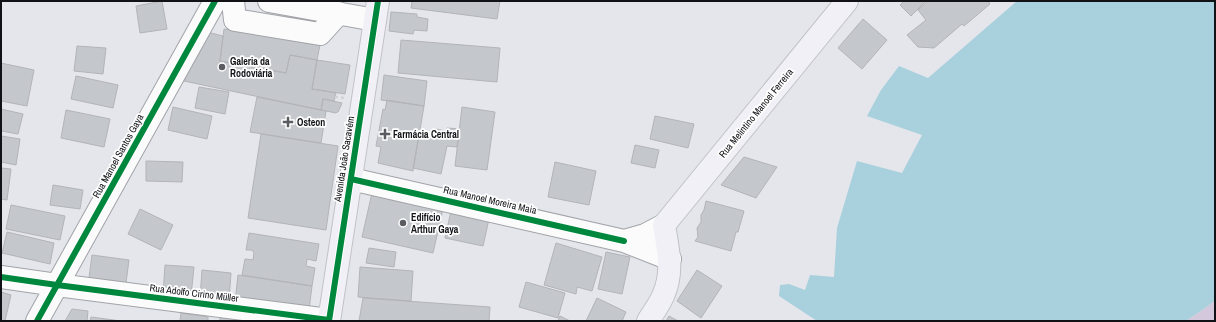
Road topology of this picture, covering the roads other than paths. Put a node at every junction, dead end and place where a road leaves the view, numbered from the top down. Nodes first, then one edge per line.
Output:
1 (215, 1) edge
2 (233, 1) edge
3 (269, 1) edge
4 (847, 1) edge
5 (377, 10) edge
6 (339, 13) junction
7 (351, 179) junction
8 (664, 225) junction
9 (624, 241) junction
10 (670, 259) junction
11 (1, 277) edge
12 (57, 285) junction
13 (37, 321) edge
14 (329, 321) edge
15 (648, 321) edge

1 - 12 street, Rua Manoel Santos Gaya
2 - 6 street
3 - 6 street
4 - 8 main road, Rua Melintino Manoel Ferreira
5 - 6 street
5 - 7 main road, Avenida João Sacavém
7 - 9 street, Rua Manoel Moreira Maia
7 - 14 main road, Avenida João Sacavém
8 - 9 street, Rua Manoel Moreira Maia
8 - 10 main road
9 - 10 street, Rua Manoel Moreira Maia
10 - 15 main road
11 - 12 street, Rua Adolfo Cirino Müller
12 - 13 street, Rua Manoel Santos Gaya
12 - 14 street, Rua Adolfo Cirino Müller

